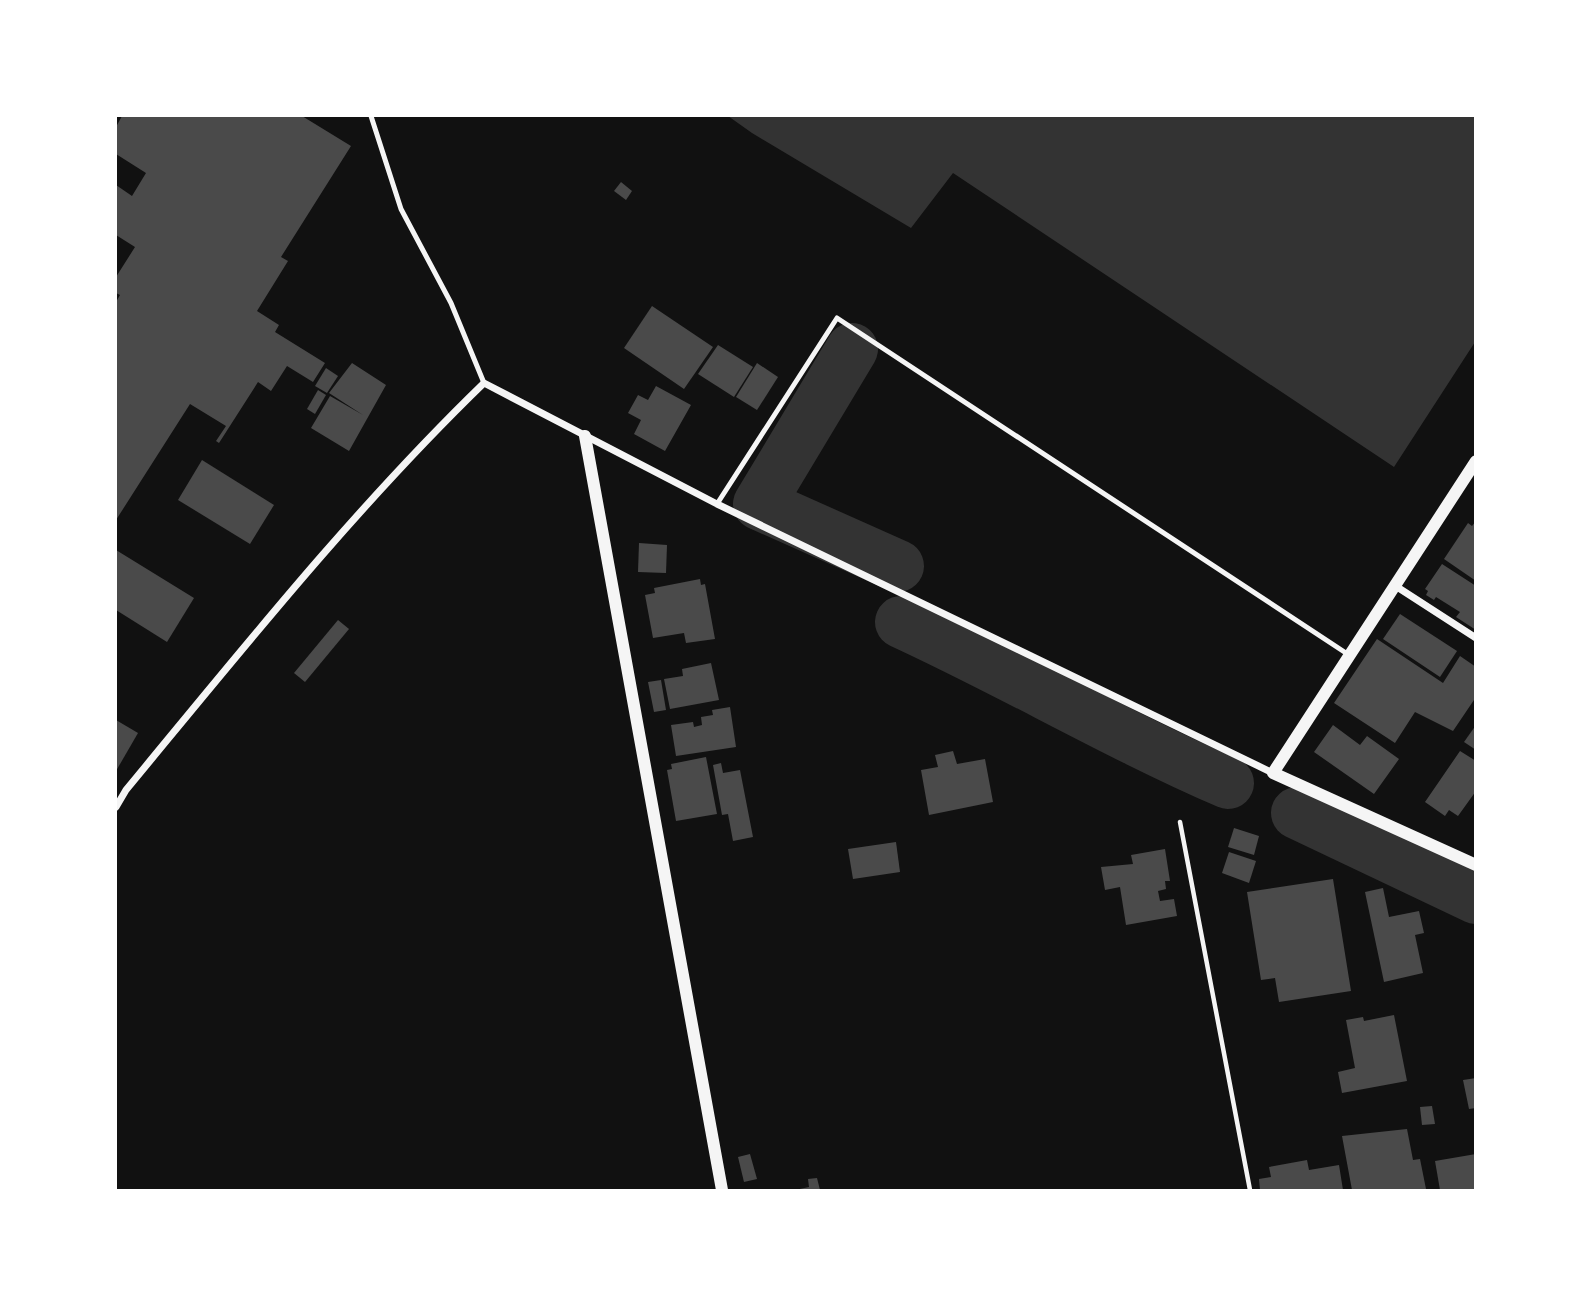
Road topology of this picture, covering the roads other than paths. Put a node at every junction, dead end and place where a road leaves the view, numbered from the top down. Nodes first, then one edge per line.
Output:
1 (371, 116) edge
2 (484, 383) junction
3 (585, 436) junction
4 (1475, 461) edge
5 (717, 504) junction
6 (1394, 585) junction
7 (1475, 638) edge
8 (1349, 655) junction
9 (1273, 773) junction
10 (116, 807) edge
11 (1475, 864) edge
12 (722, 1191) edge

1 - 2 lane
2 - 3 street
2 - 10 street
3 - 5 street
3 - 12 street
4 - 6 street
5 - 8 lane
5 - 9 street
6 - 7 street
6 - 8 street
8 - 9 street
9 - 11 street

